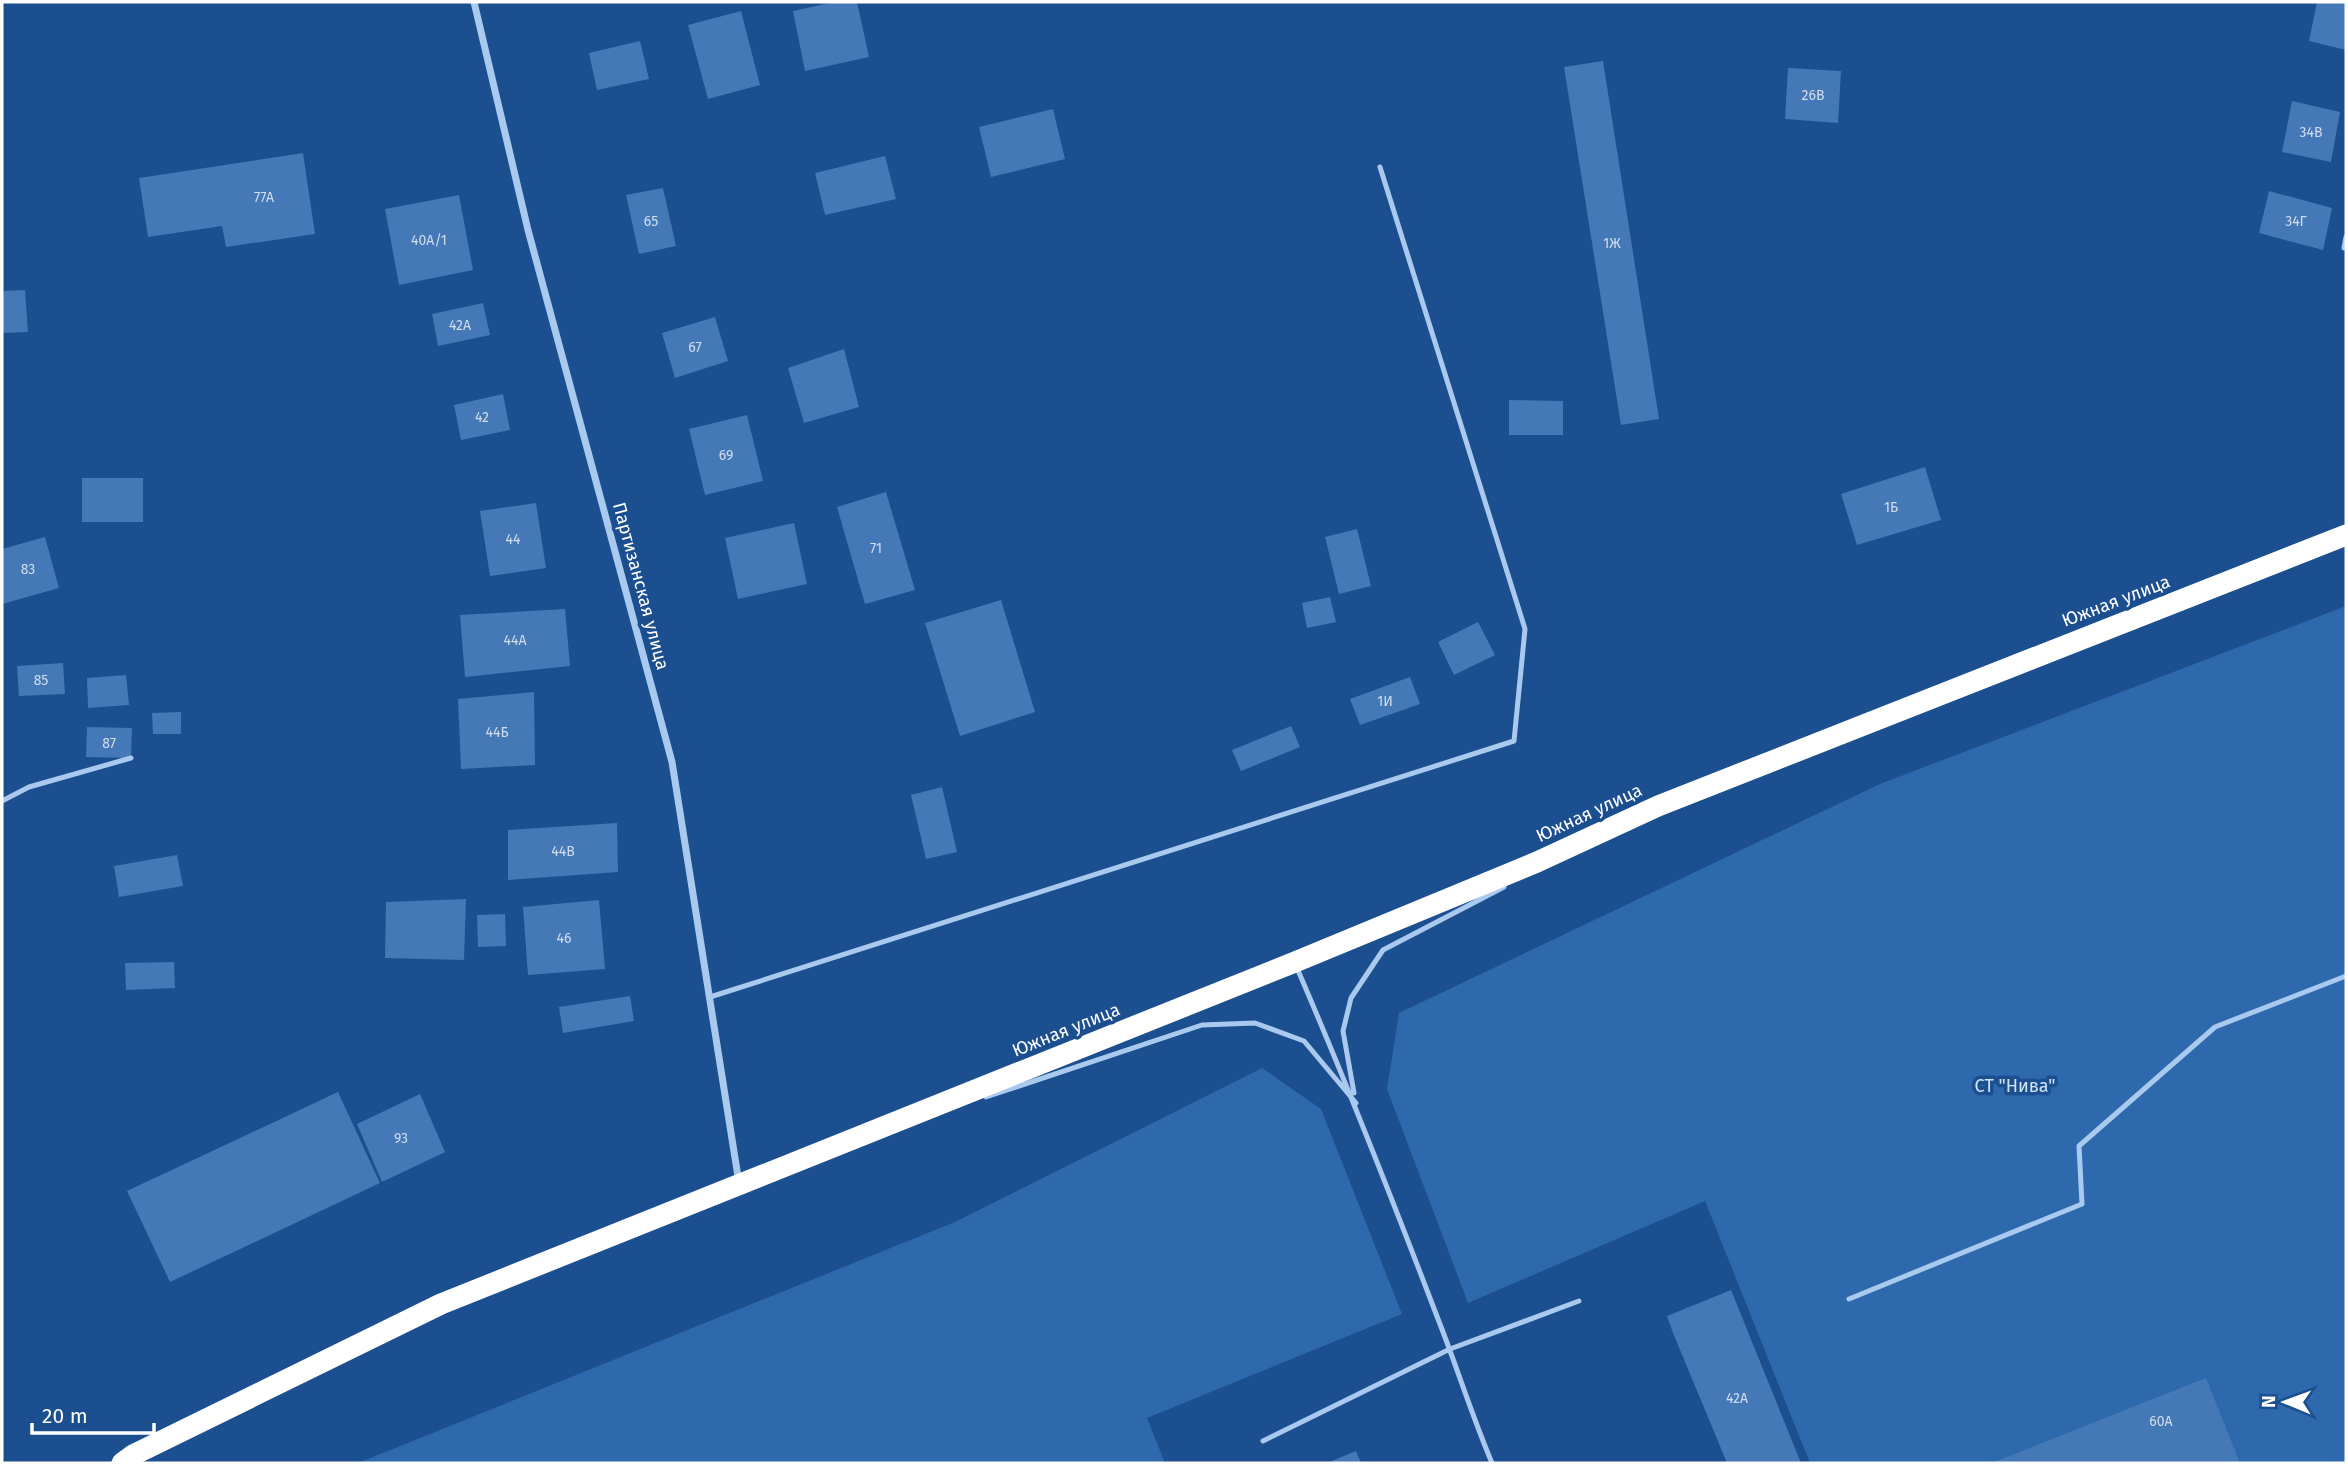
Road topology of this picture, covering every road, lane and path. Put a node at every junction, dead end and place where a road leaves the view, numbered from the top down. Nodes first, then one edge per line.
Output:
1 (474, 2) edge
2 (1380, 167) dead end
3 (2346, 237) edge
4 (2344, 248) dead end
5 (2346, 535) edge
6 (131, 758) dead end
7 (2, 802) edge
8 (1658, 806) junction
9 (1527, 875) dead end
10 (1515, 881) dead end
11 (1295, 962) junction
12 (2346, 976) edge
13 (709, 997) junction
14 (983, 1098) dead end
15 (1356, 1104) junction
16 (944, 1111) dead end
17 (853, 1141) junction
18 (740, 1187) junction
19 (1849, 1299) dead end
20 (1579, 1301) dead end
21 (1450, 1349) junction
22 (1263, 1441) dead end
23 (122, 1463) edge
24 (1492, 1463) edge

1 - 13 street, Партизанская улица
2 - 13 lane
3 - 4 lane
5 - 8 highway, Южная улица
6 - 7 lane
8 - 9 lane
8 - 11 highway, Южная улица
10 - 15 lane
11 - 15 lane
11 - 17 highway, Южная улица
12 - 19 lane
13 - 18 street, Партизанская улица
14 - 15 lane
15 - 21 lane
16 - 17 lane
17 - 18 highway, Южная улица
18 - 23 highway, Южная улица
20 - 21 lane
21 - 22 lane
21 - 24 lane

